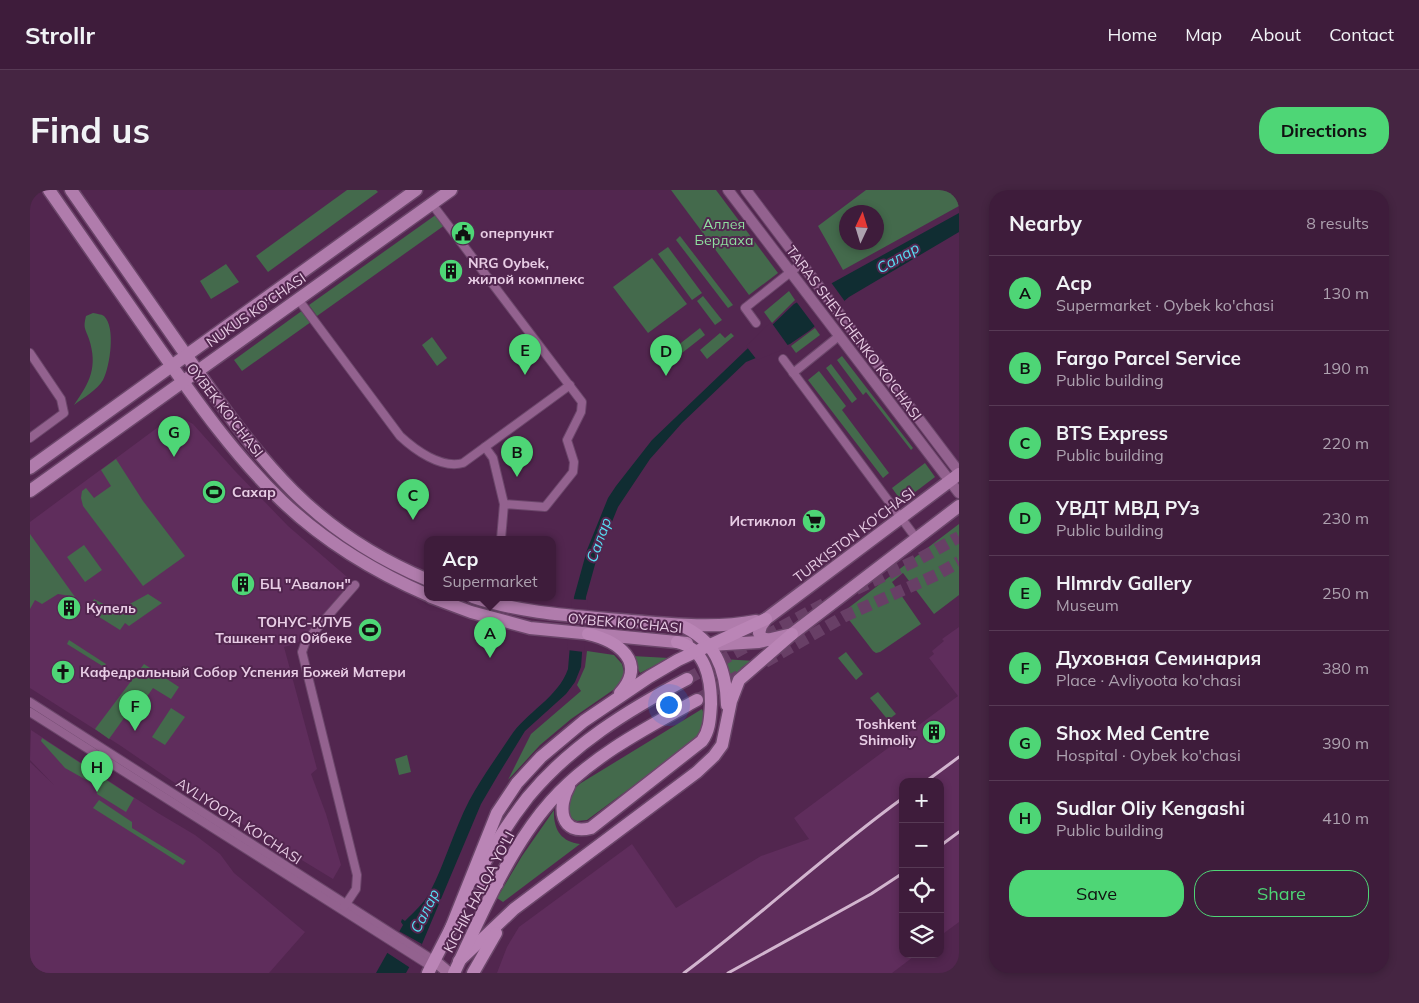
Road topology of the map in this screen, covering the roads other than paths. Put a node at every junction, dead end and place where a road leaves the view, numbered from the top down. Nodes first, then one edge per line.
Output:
1 (49, 190) edge
2 (71, 190) edge
3 (416, 190) edge
4 (451, 190) edge
5 (728, 190) edge
6 (746, 190) edge
7 (432, 204) junction
8 (802, 263) junction
9 (791, 272) junction
10 (298, 299) junction
11 (756, 323) dead end
12 (839, 336) junction
13 (30, 352) edge
14 (187, 355) junction
15 (783, 359) dead end
16 (172, 366) junction
17 (198, 371) junction
18 (793, 373) junction
19 (183, 382) junction
20 (570, 385) junction
21 (30, 438) edge
22 (485, 447) junction
23 (30, 467) edge
24 (956, 476) edge
25 (30, 491) edge
26 (959, 493) edge
27 (504, 504) junction
28 (959, 506) edge
29 (902, 518) junction
30 (501, 536) edge
31 (916, 538) junction
32 (424, 578) edge
33 (355, 585) dead end
34 (424, 594) edge
35 (442, 601) edge
36 (490, 601) edge
37 (766, 619) junction
38 (680, 624) junction
39 (588, 634) junction
40 (792, 634) junction
41 (770, 640) junction
42 (677, 642) junction
43 (710, 645) junction
44 (696, 652) junction
45 (687, 679) tunnel mouth
46 (697, 700) tunnel mouth
47 (30, 702) edge
48 (603, 707) junction
49 (30, 712) edge
50 (728, 714) junction
51 (84, 741) junction
52 (575, 778) junction
53 (478, 874) junction
54 (497, 884) junction
55 (344, 907) junction
56 (514, 909) junction
57 (449, 933) junction
58 (457, 967) edge
59 (432, 968) edge
60 (449, 973) edge
61 (473, 973) edge

1 - 16 main road, OYBEK KO'CHASI
2 - 14 main road, OYBEK KO'CHASI
3 - 14 main road, NUKUS KO'CHASI
4 - 7 main road, NUKUS KO'CHASI
5 - 9 street, TARAS SHEVCHENKO KO'CHASI
6 - 8 street, TARAS SHEVCHENKO KO'CHASI
7 - 10 main road, NUKUS KO'CHASI
7 - 20 street
8 - 9 street
8 - 24 street, TARAS SHEVCHENKO KO'CHASI
9 - 11 street
9 - 12 street, TARAS SHEVCHENKO KO'CHASI
10 - 17 main road, NUKUS KO'CHASI
10 - 22 street
12 - 18 street
12 - 24 street, TARAS SHEVCHENKO KO'CHASI
13 - 21 street
14 - 16 main road, NUKUS KO'CHASI
14 - 17 main road, OYBEK KO'CHASI
15 - 18 street
16 - 19 main road, OYBEK KO'CHASI
16 - 23 main road, NUKUS KO'CHASI
17 - 19 main road, NUKUS KO'CHASI
17 - 32 main road, OYBEK KO'CHASI
18 - 29 street
19 - 25 main road, NUKUS KO'CHASI
19 - 34 main road, OYBEK KO'CHASI
20 - 22 street
20 - 27 street
22 - 27 street
24 - 26 street, TARAS SHEVCHENKO KO'CHASI
24 - 29 main road, TURKISTON KO'CHASI
27 - 30 street
28 - 31 main road
29 - 31 street
29 - 37 main road, TURKISTON KO'CHASI
31 - 40 main road
33 - 55 street
35 - 39 main road, OYBEK KO'CHASI
36 - 38 main road, OYBEK KO'CHASI
37 - 38 main road, OYBEK KO'CHASI
37 - 41 main road
37 - 43 highway
38 - 43 highway
39 - 42 main road, OYBEK KO'CHASI
39 - 48 highway
40 - 41 main road, OYBEK KO'CHASI
40 - 50 highway
41 - 43 main road, OYBEK KO'CHASI
42 - 43 main road, OYBEK KO'CHASI
42 - 44 highway
43 - 44 highway
43 - 50 highway
44 - 48 highway
44 - 52 highway
45 - 53 highway, KICHIK HALQA YO'LI
46 - 52 highway, KICHIK HALQA YO'LI
47 - 51 street, AVLIYOOTA KO'CHASI
48 - 57 highway
49 - 51 street, AVLIYOOTA KO'CHASI
50 - 56 highway
51 - 55 street, AVLIYOOTA KO'CHASI
52 - 54 highway, KICHIK HALQA YO'LI
53 - 54 highway
53 - 57 highway, KICHIK HALQA YO'LI
54 - 58 highway, KICHIK HALQA YO'LI
55 - 59 street, AVLIYOOTA KO'CHASI
56 - 58 highway
56 - 61 highway
57 - 59 highway, KICHIK HALQA YO'LI
59 - 60 main road

